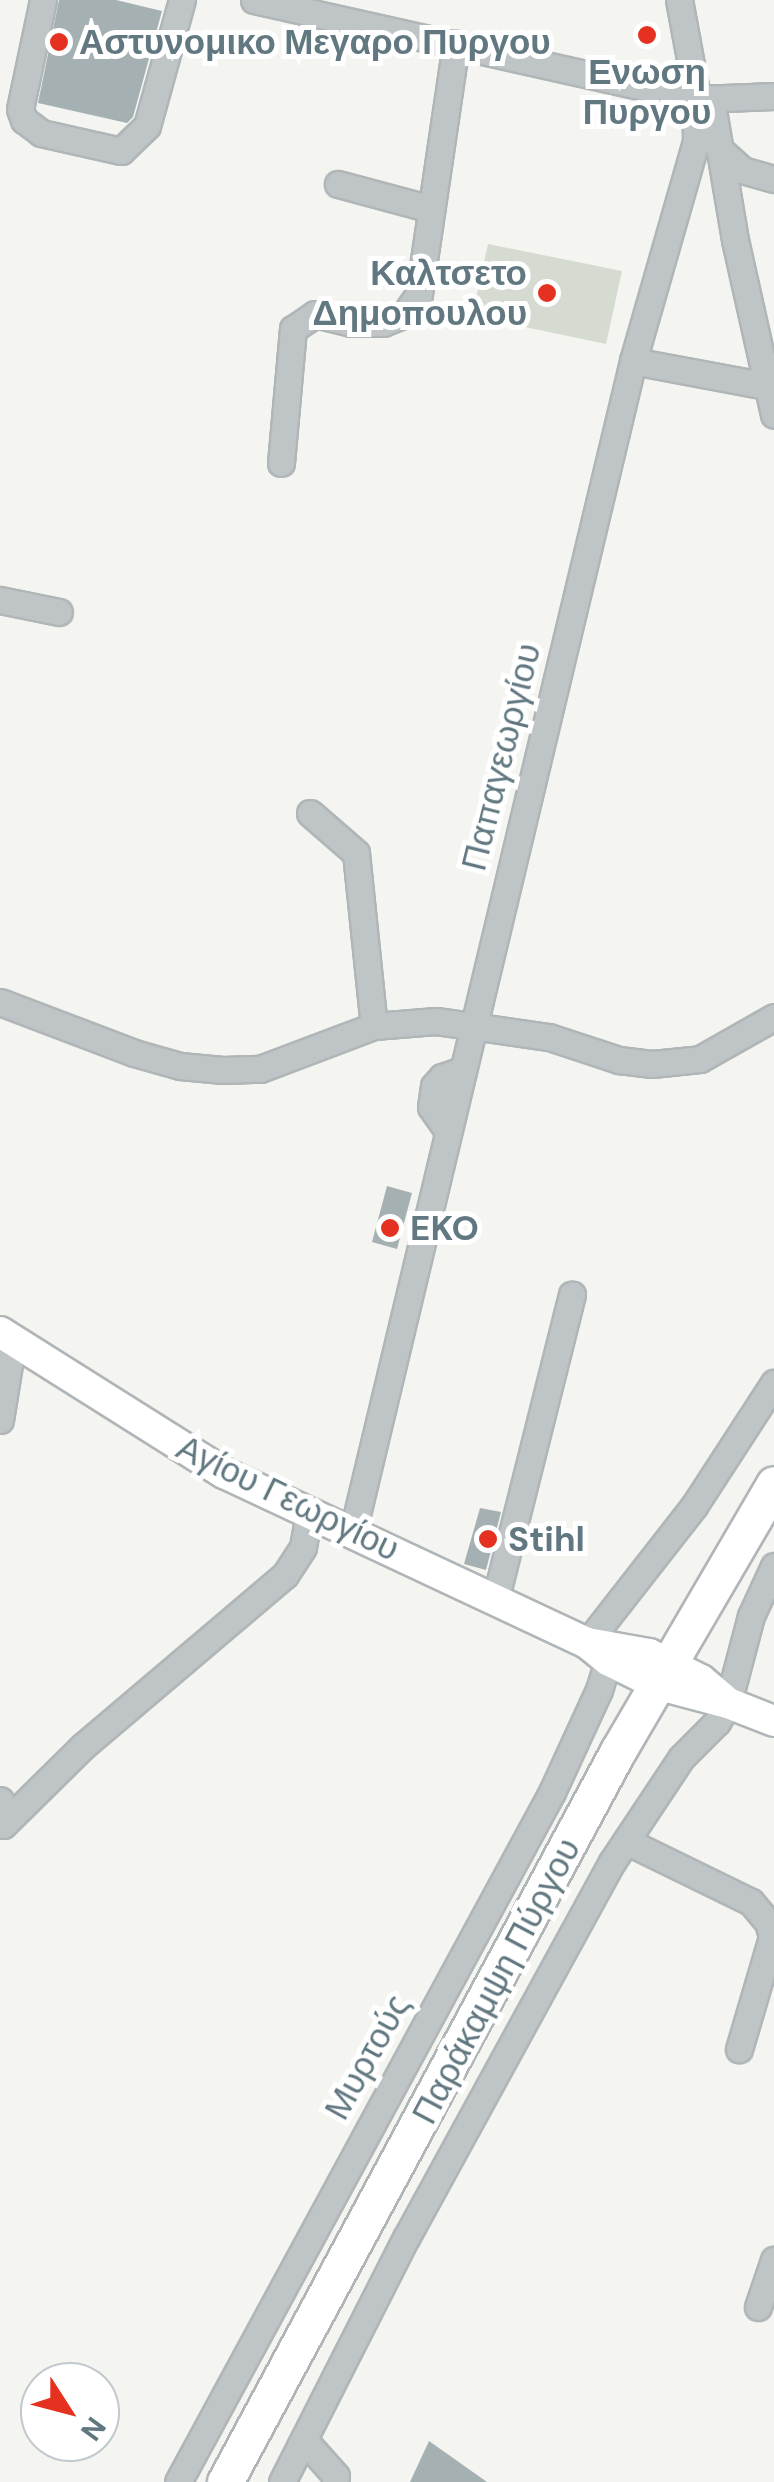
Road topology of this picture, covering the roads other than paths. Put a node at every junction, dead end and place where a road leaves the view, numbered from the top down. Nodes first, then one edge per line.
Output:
1 (43, 0) edge
2 (182, 0) edge
3 (254, 0) edge
4 (679, 0) edge
5 (456, 44) junction
6 (774, 96) edge
7 (704, 98) junction
8 (719, 149) junction
9 (774, 179) edge
10 (338, 184) dead end
11 (431, 209) junction
12 (633, 361) junction
13 (766, 386) junction
14 (774, 415) edge
15 (281, 463) dead end
16 (0, 600) edge
17 (59, 612) dead end
18 (310, 813) dead end
19 (0, 1002) edge
20 (774, 1017) edge
21 (374, 1026) junction
22 (472, 1026) junction
23 (572, 1294) dead end
24 (6, 1336) edge
25 (774, 1383) edge
26 (0, 1420) edge
27 (774, 1484) edge
28 (309, 1512) junction
29 (353, 1531) junction
30 (774, 1566) edge
31 (495, 1601) junction
32 (598, 1652) junction
33 (662, 1673) junction
34 (728, 1703) junction
35 (774, 1721) edge
36 (1, 1818) edge
37 (626, 1840) junction
38 (740, 2048) dead end
39 (774, 2260) edge
40 (758, 2307) dead end
41 (304, 2440) junction
42 (178, 2482) edge
43 (225, 2482) edge
44 (282, 2482) edge
45 (335, 2482) edge

1 - 2 street
3 - 5 street
4 - 7 street, Παπαγεωργίου
5 - 7 street
5 - 11 street
6 - 7 street
7 - 8 street
7 - 12 street, Παπαγεωργίου
8 - 9 street
8 - 13 street
10 - 11 street
11 - 15 street
12 - 13 street
12 - 22 street, Παπαγεωργίου
13 - 14 street
16 - 17 street
18 - 21 street
19 - 21 street
20 - 22 street
21 - 22 street
22 - 29 street, Παπαγεωργίου
23 - 31 street
24 - 26 street
24 - 28 main road, Αγίου Γεωργίου
25 - 32 street, Μυρτούς
27 - 33 highway, Παράκαμψη Πύργου
28 - 29 main road, Αγίου Γεωργίου
28 - 36 street
29 - 31 main road, Αγίου Γεωργίου
30 - 34 street
31 - 32 main road, Αγίου Γεωργίου
32 - 33 main road, Αγίου Γεωργίου
32 - 42 street, Μυρτούς
33 - 34 main road, Αγίου Γεωργίου
33 - 43 highway, Παράκαμψη Πύργου
34 - 35 main road, Αγίου Γεωργίου
34 - 37 street
37 - 38 street
37 - 41 street
39 - 40 street
41 - 44 street
41 - 45 street

